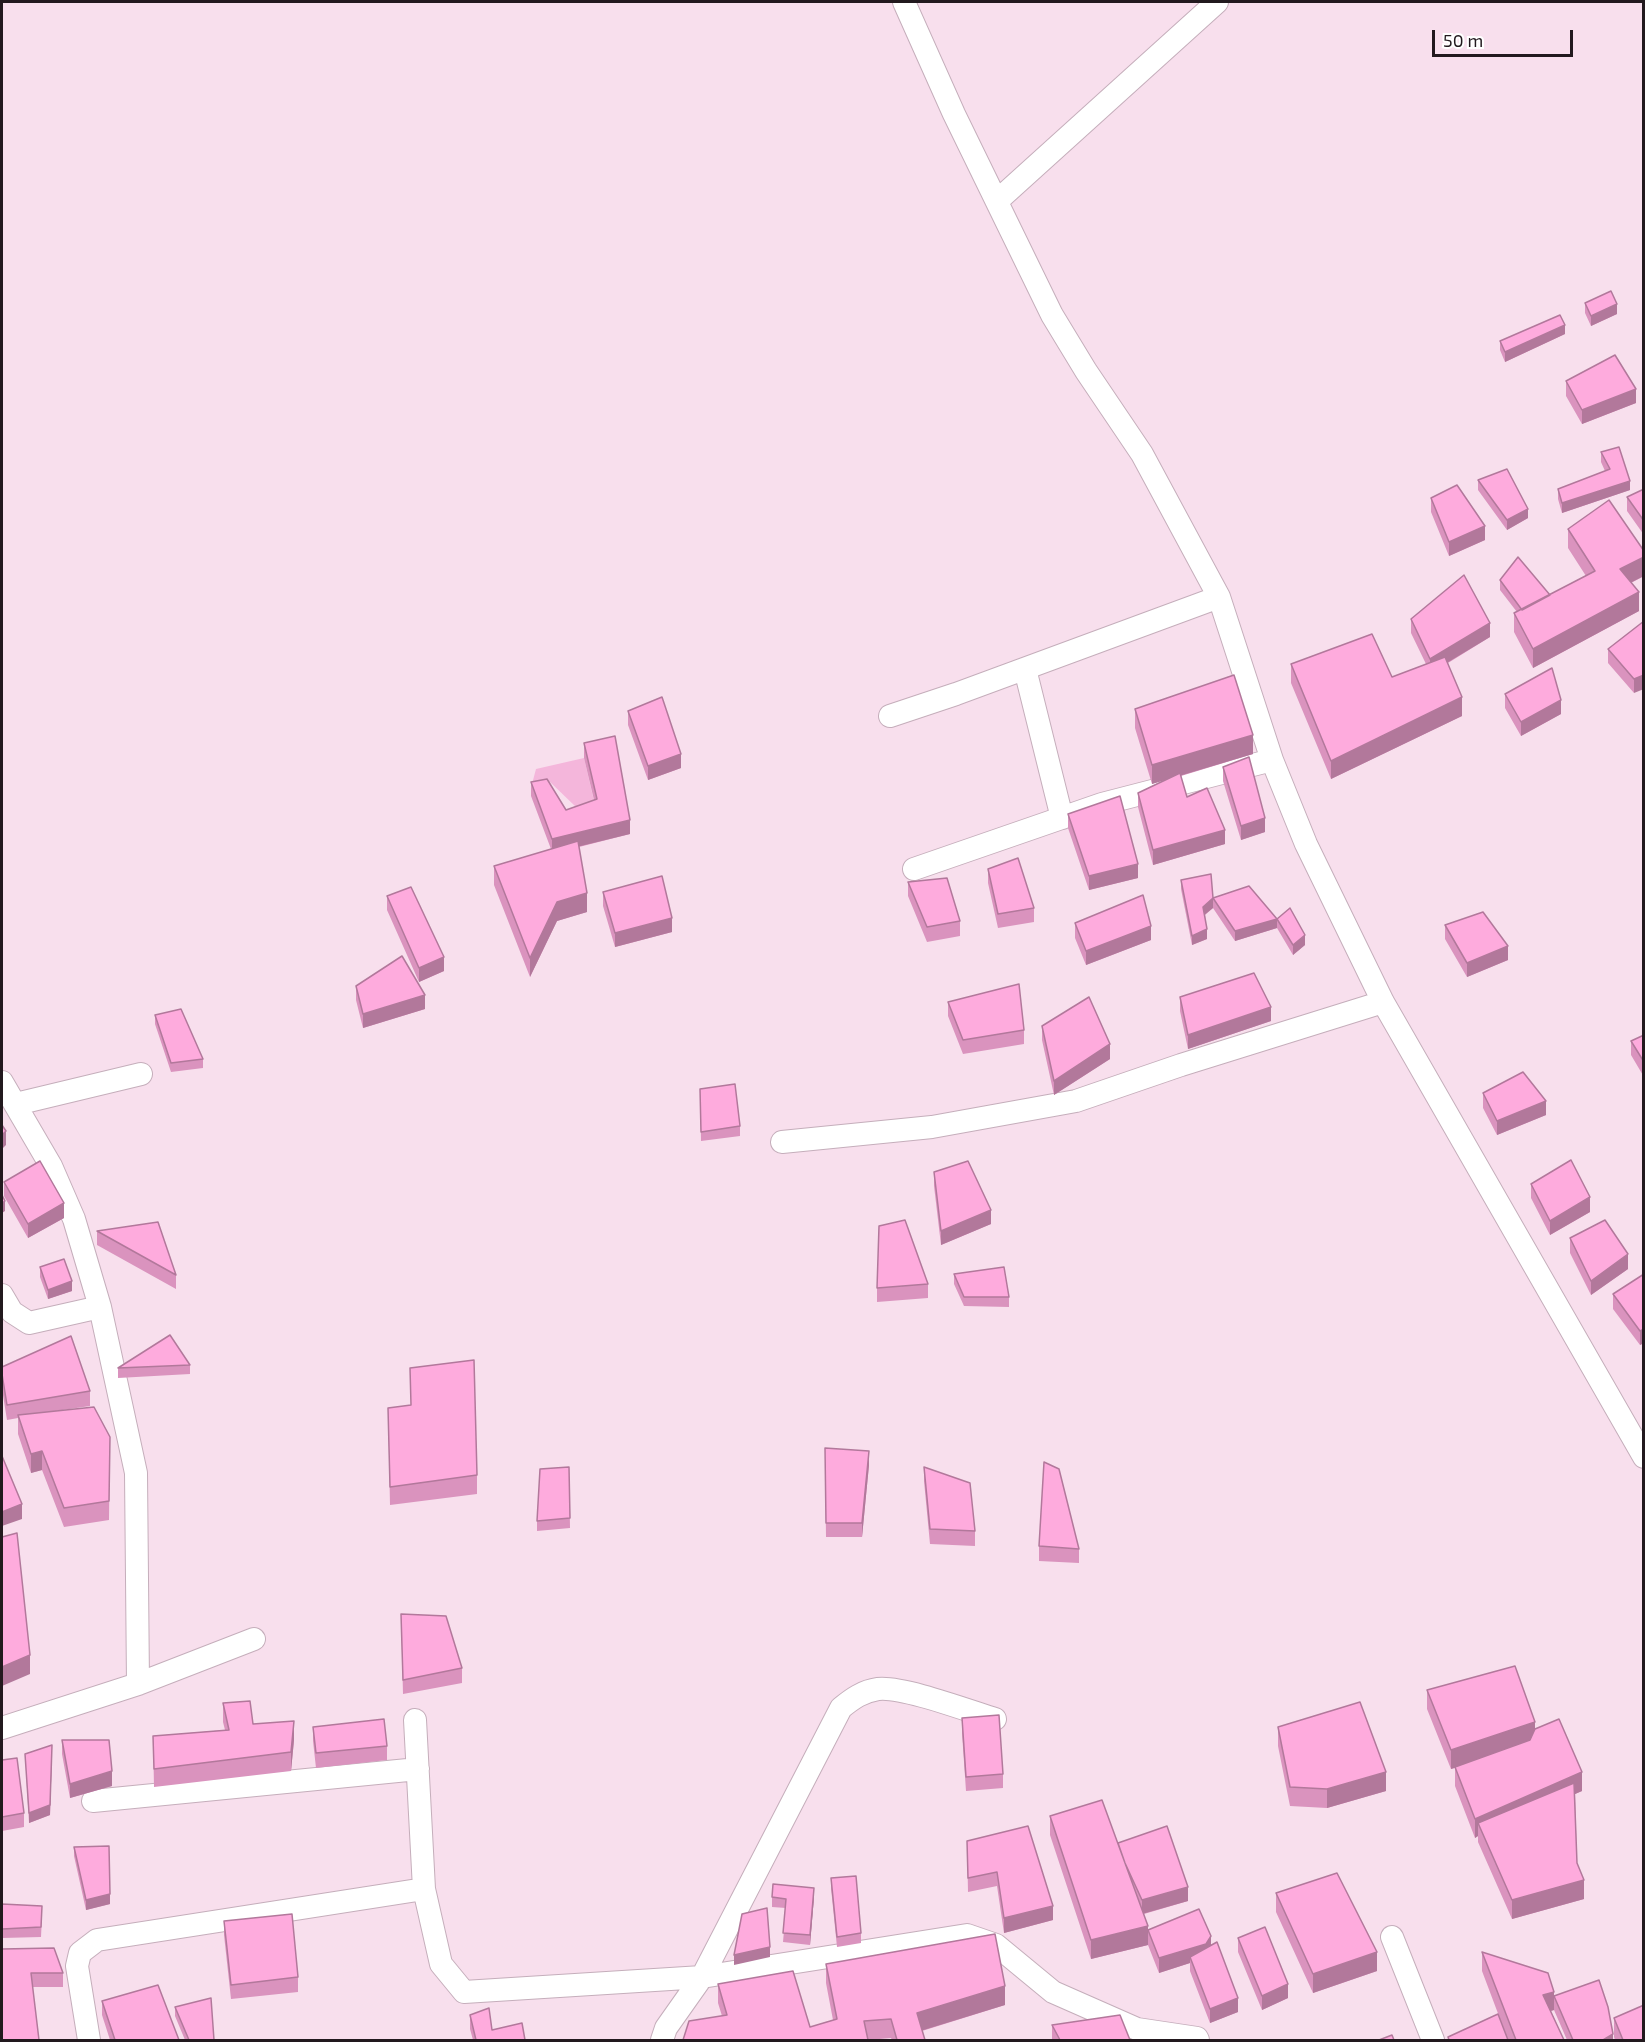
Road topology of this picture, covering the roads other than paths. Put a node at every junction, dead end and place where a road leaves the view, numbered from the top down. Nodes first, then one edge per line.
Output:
1 (903, 2) edge
2 (1217, 2) edge
3 (997, 201) junction
4 (1220, 597) junction
5 (1025, 669) junction
6 (890, 716) dead end
7 (1272, 760) junction
8 (1062, 818) junction
9 (914, 870) dead end
10 (1383, 1002) junction
11 (141, 1074) dead end
12 (2, 1082) edge
13 (16, 1104) junction
14 (782, 1142) dead end
15 (2, 1295) edge
16 (100, 1307) junction
17 (1644, 1456) edge
18 (255, 1639) dead end
19 (138, 1683) junction
20 (995, 1719) edge
21 (415, 1720) dead end
22 (2, 1728) edge
23 (418, 1769) junction
24 (93, 1801) dead end
25 (424, 1889) junction
26 (1392, 1937) dead end
27 (702, 1977) junction
28 (89, 2040) edge
29 (662, 2040) edge
30 (1198, 2040) edge
31 (1433, 2040) edge

1 - 3 street
2 - 3 street
3 - 4 street
4 - 5 street
4 - 7 street
5 - 6 street
5 - 8 street
7 - 8 street
7 - 10 street
8 - 9 street
10 - 14 street
10 - 17 street
11 - 13 street
12 - 13 street
13 - 16 street
15 - 16 street
16 - 19 street
18 - 19 street
19 - 22 street
20 - 27 street
21 - 23 street
23 - 24 street
23 - 25 street
25 - 27 street
25 - 28 street
26 - 31 street
27 - 29 street
27 - 30 street

